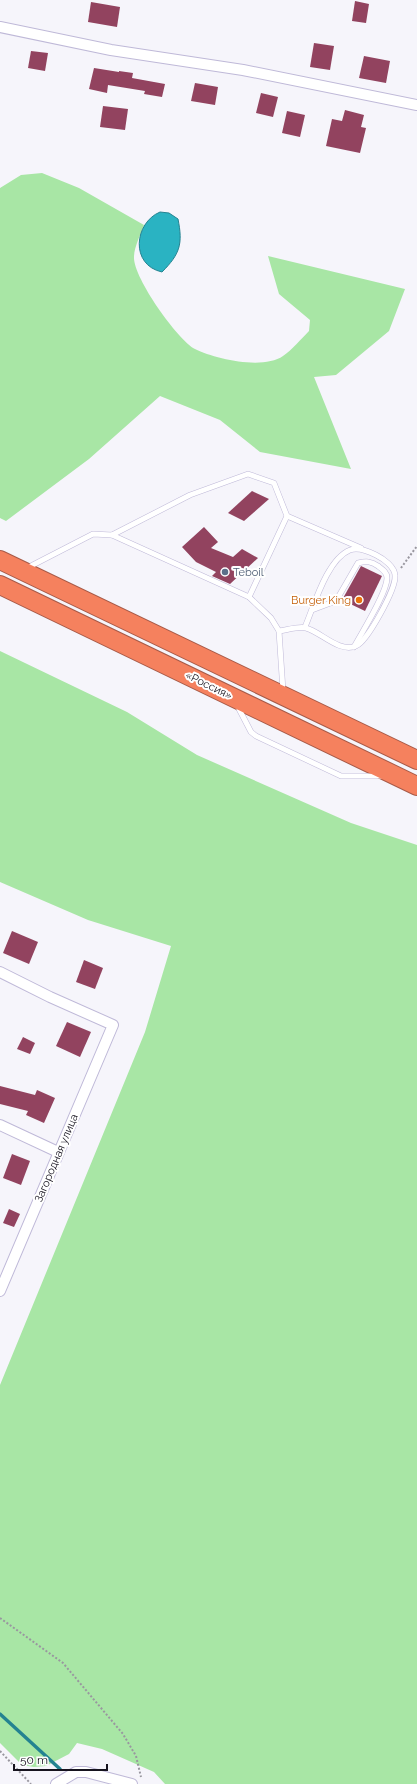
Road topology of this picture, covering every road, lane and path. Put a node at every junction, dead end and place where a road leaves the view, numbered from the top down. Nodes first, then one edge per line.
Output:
1 (0, 27) edge
2 (417, 105) edge
3 (287, 516) junction
4 (112, 535) junction
5 (417, 546) edge
6 (364, 550) junction
7 (0, 560) edge
8 (22, 570) junction
9 (396, 575) junction
10 (0, 585) edge
11 (249, 597) junction
12 (312, 610) junction
13 (305, 627) junction
14 (279, 631) junction
15 (354, 647) junction
16 (284, 696) junction
17 (233, 697) junction
18 (417, 760) edge
19 (397, 776) junction
20 (417, 786) edge
21 (0, 972) edge
22 (0, 1125) edge
23 (58, 1152) junction
24 (2, 1280) edge
25 (0, 1291) edge
26 (0, 1618) edge
27 (0, 1751) edge
28 (142, 1780) dead end
29 (31, 1784) edge
30 (56, 1784) edge
31 (132, 1784) edge

1 - 2 street
3 - 4 lane
3 - 6 lane
3 - 11 lane
4 - 8 lane
4 - 11 lane
5 - 9 path
6 - 9 lane
6 - 12 lane
7 - 8 highway, «Россия»
8 - 16 highway, «Россия»
9 - 15 lane
10 - 17 highway, «Россия»
11 - 14 lane
12 - 13 lane
12 - 15 lane
13 - 14 lane
13 - 15 lane
14 - 16 lane
16 - 18 highway, «Россия»
17 - 19 highway, «Россия»
17 - 19 lane
19 - 20 highway, «Россия»
21 - 23 street, Загородная улица
22 - 23 street
23 - 24 street, Загородная улица
24 - 25 street, Загородная улица
26 - 28 path
27 - 29 path
30 - 31 street

